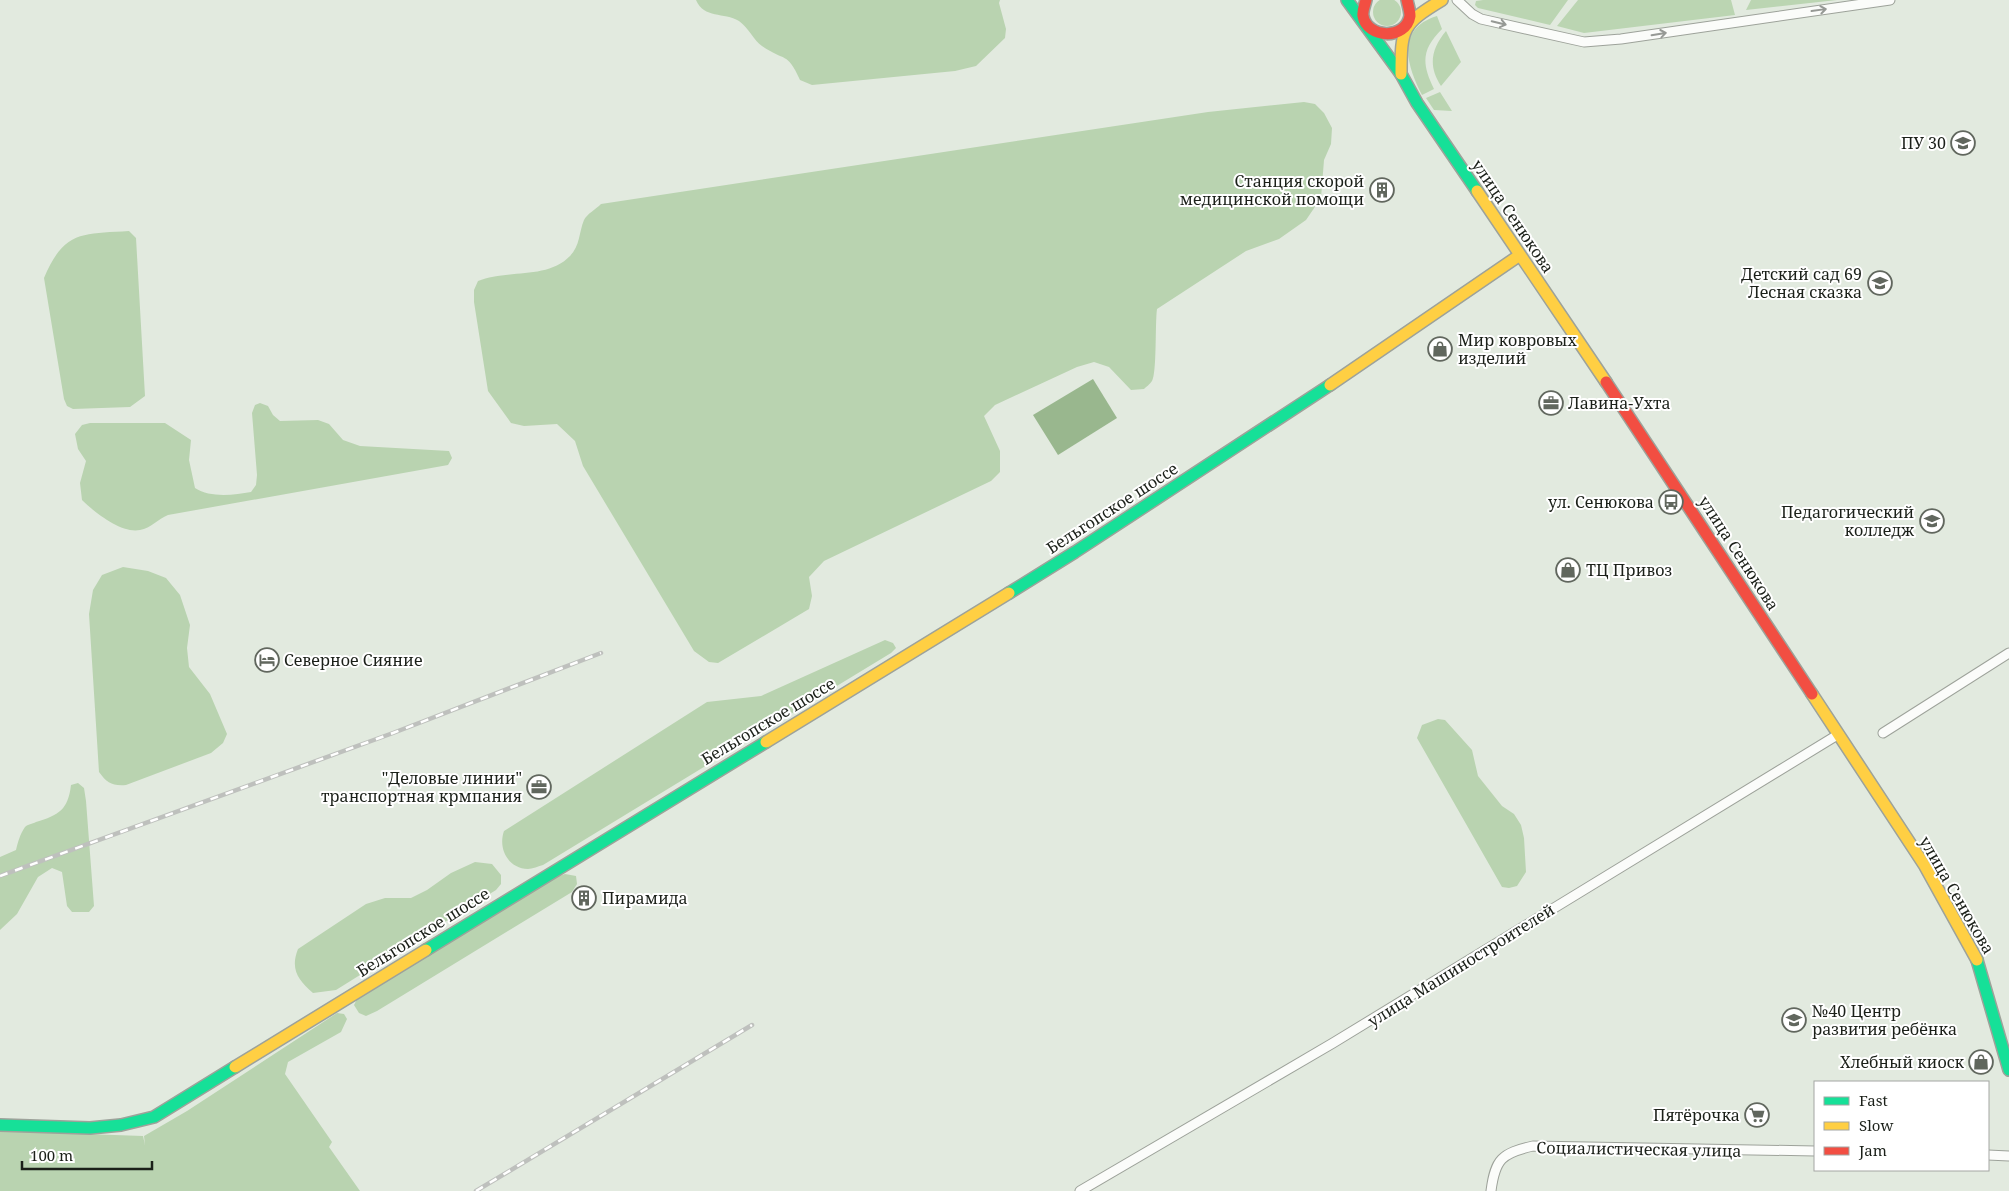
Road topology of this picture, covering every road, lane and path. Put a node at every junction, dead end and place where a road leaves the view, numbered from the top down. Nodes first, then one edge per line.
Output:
1 (1346, 0) edge
2 (1366, 0) edge
3 (1406, 0) edge
4 (1442, 0) edge
5 (1457, 0) edge
6 (1890, 0) edge
7 (1406, 25) junction
8 (1368, 27) junction
9 (1401, 74) junction
10 (1520, 254) junction
11 (2009, 653) edge
12 (1839, 734) junction
13 (1883, 734) dead end
14 (2009, 1070) edge
15 (0, 1125) edge
16 (1814, 1151) edge
17 (1989, 1155) edge
18 (2009, 1156) edge
19 (1080, 1191) edge
20 (1490, 1191) edge

1 - 8 street, улица Сенюкова
2 - 8 street, улица Сенюкова
3 - 7 street, улица Сенюкова
4 - 7 street
5 -> 6 street
7 - 8 street
7 - 9 street, улица Сенюкова
8 - 9 street, улица Сенюкова
9 - 10 street, улица Сенюкова
10 - 12 street, улица Сенюкова
10 - 15 street, Бельгопское шоссе
11 - 13 street
12 - 14 street, улица Сенюкова
12 - 19 street, улица Машиностроителей
16 - 20 street, Социалистическая улица
17 - 18 street

